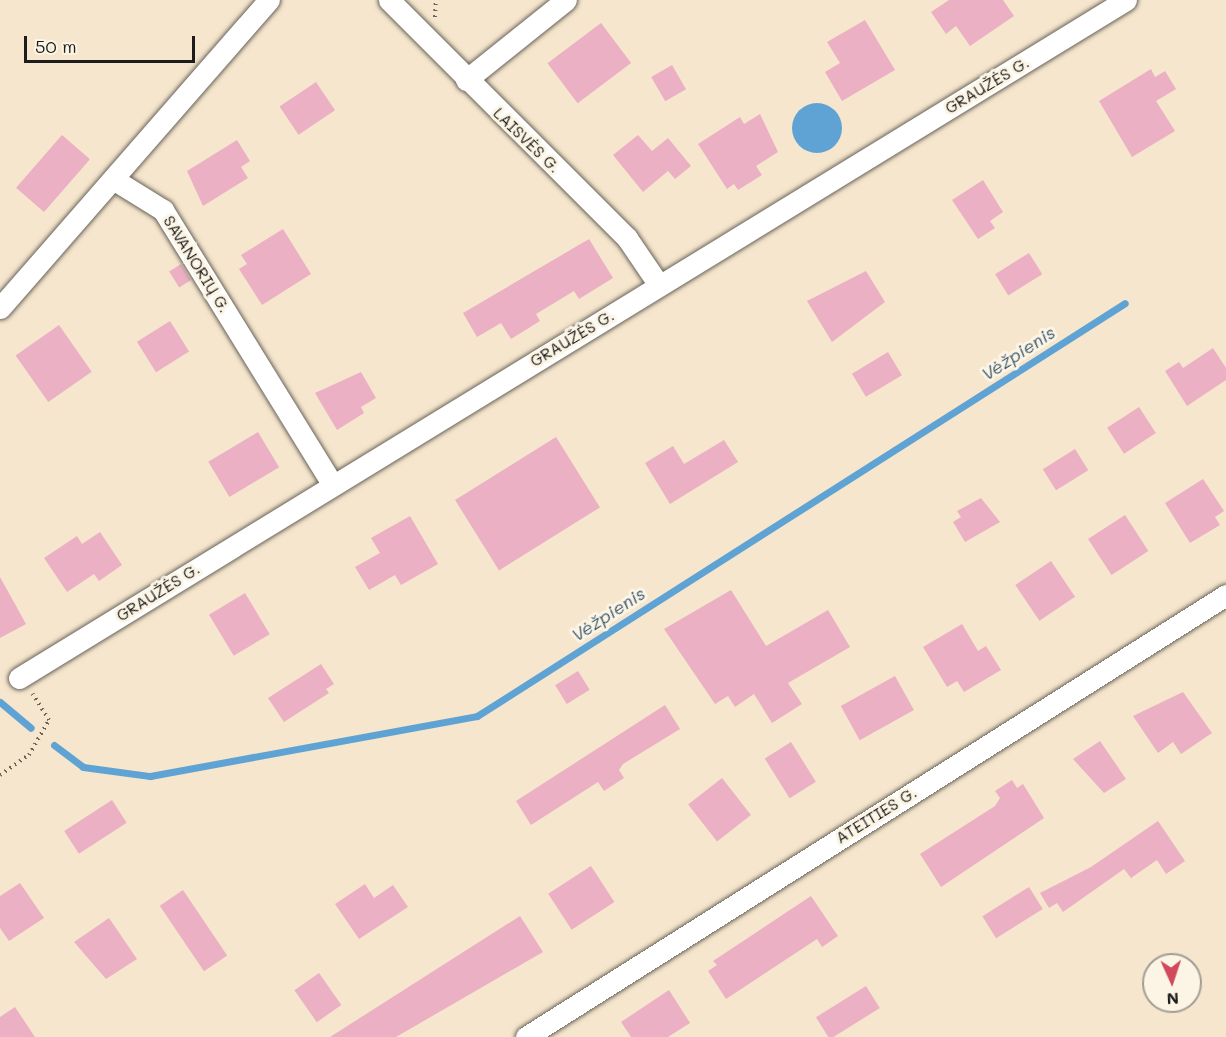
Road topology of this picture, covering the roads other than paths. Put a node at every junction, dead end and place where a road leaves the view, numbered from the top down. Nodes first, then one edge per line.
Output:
1 (269, 0) edge
2 (388, 0) edge
3 (566, 0) edge
4 (1125, 0) edge
5 (466, 80) junction
6 (112, 178) junction
7 (659, 285) junction
8 (0, 308) edge
9 (332, 484) junction
10 (1226, 595) edge
11 (19, 678) road end
12 (526, 1037) edge

1 - 6 street
2 - 5 street, LAISVĖS G.
3 - 5 street
4 - 7 street, GRAUŽĖS G.
5 - 7 street, LAISVĖS G.
6 - 8 street
6 - 9 street, SAVANORIŲ G.
7 - 9 street, GRAUŽĖS G.
9 - 11 street, GRAUŽĖS G.
10 - 12 street, ATEITIES G.

